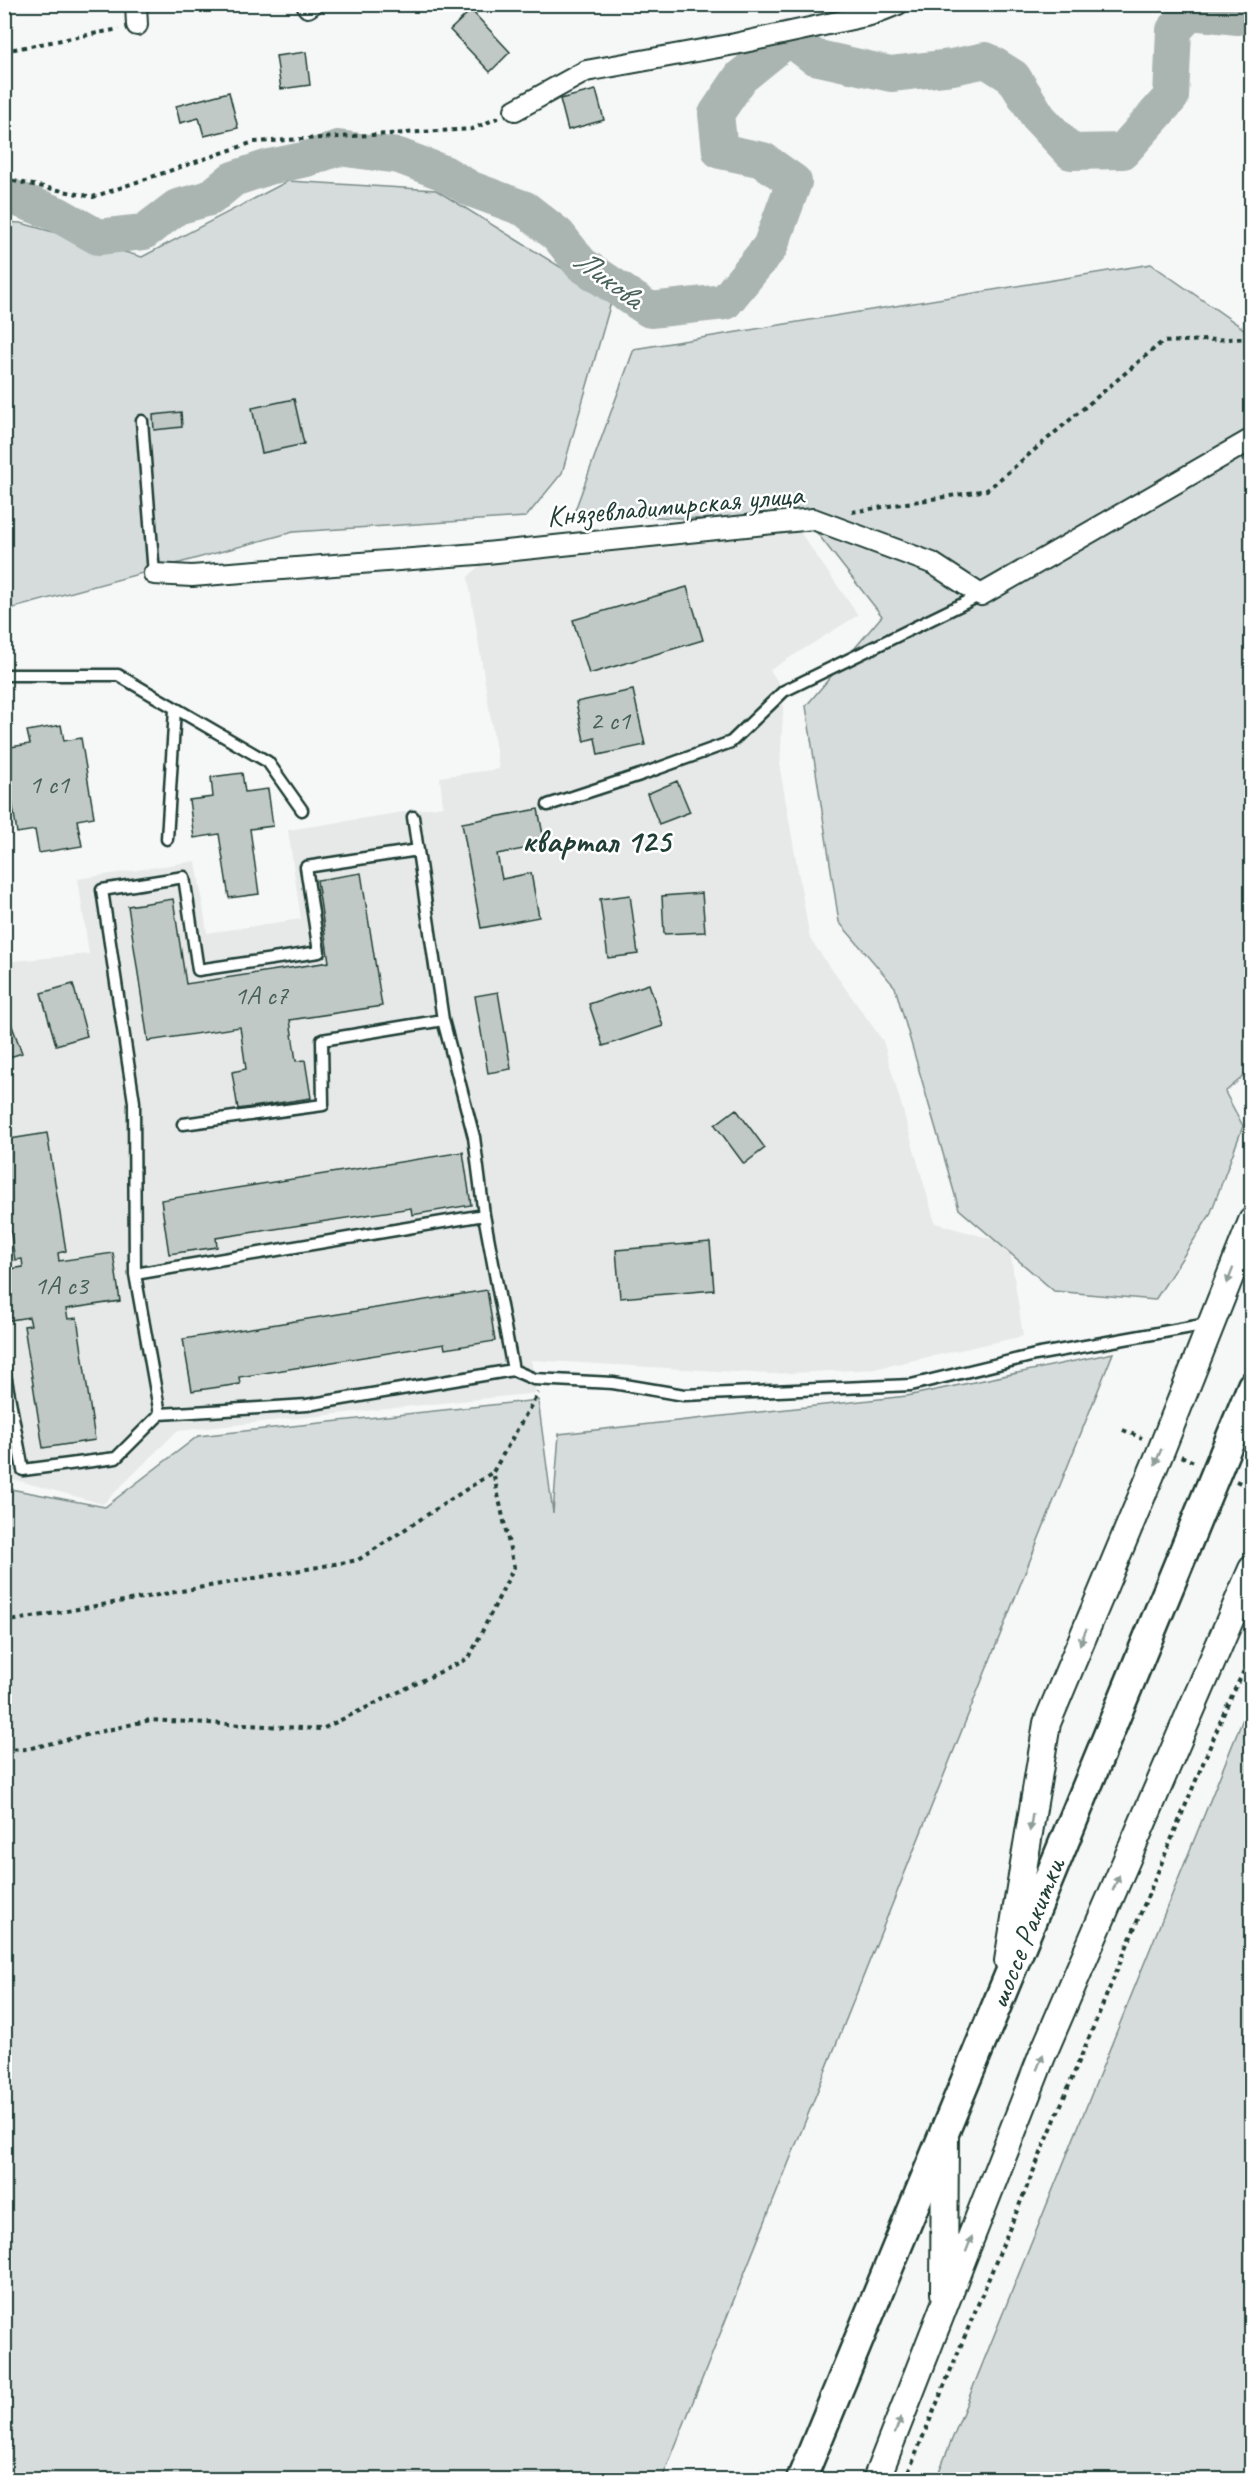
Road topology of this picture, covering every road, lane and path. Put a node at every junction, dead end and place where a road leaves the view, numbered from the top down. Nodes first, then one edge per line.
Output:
1 (136, 4) edge
2 (898, 4) edge
3 (137, 25) joint
4 (4, 51) edge
5 (515, 110) joint
6 (4, 179) edge
7 (1251, 338) edge
8 (142, 421) dead end
9 (1251, 439) edge
10 (848, 513) dead end
11 (154, 574) joint
12 (981, 595) junction
13 (4, 675) edge
14 (175, 709) junction
15 (548, 805) dead end
16 (302, 810) dead end
17 (413, 817) dead end
18 (167, 839) dead end
19 (418, 850) junction
20 (442, 1020) junction
21 (183, 1124) dead end
22 (484, 1215) junction
23 (1251, 1221) edge
24 (135, 1274) junction
25 (1211, 1323) junction
26 (4, 1369) edge
27 (513, 1370) junction
28 (547, 1380) junction
29 (1251, 1386) edge
30 (160, 1414) junction
31 (1123, 1430) dead end
32 (1162, 1448) junction
33 (494, 1472) junction
34 (1216, 1472) junction
35 (1251, 1488) edge
36 (1251, 1569) edge
37 (4, 1622) edge
38 (1251, 1654) edge
39 (4, 1750) edge
40 (1004, 1987) junction
41 (945, 2132) junction
42 (944, 2308) junction
43 (801, 2480) edge
44 (876, 2480) edge
45 (905, 2480) edge

1 - 3 street
2 - 5 street
3 - 4 path
5 - 6 path
7 - 10 path
8 - 11 lane
9 - 12 street
11 - 12 street, Князевладимирская улица
12 - 15 lane
13 - 14 lane
14 - 16 lane
14 - 18 lane
17 - 19 lane
19 - 20 lane
19 - 24 lane
20 - 21 lane
20 - 22 lane
22 - 24 lane
22 - 27 lane
23 -> 25 street
24 - 30 lane
25 - 28 lane
25 - 32 street
26 - 30 lane
27 - 28 lane
27 - 30 lane
28 - 33 path
29 - 34 main road, шоссе Ракитки
31 - 32 path
32 - 34 path
32 -> 40 street
33 - 37 path
33 - 39 path
34 - 35 path
34 - 40 main road, шоссе Ракитки
42 -> 36 street
38 - 45 path
40 - 41 main road, шоссе Ракитки
41 - 42 street
41 - 43 main road, шоссе Ракитки
44 -> 42 street

